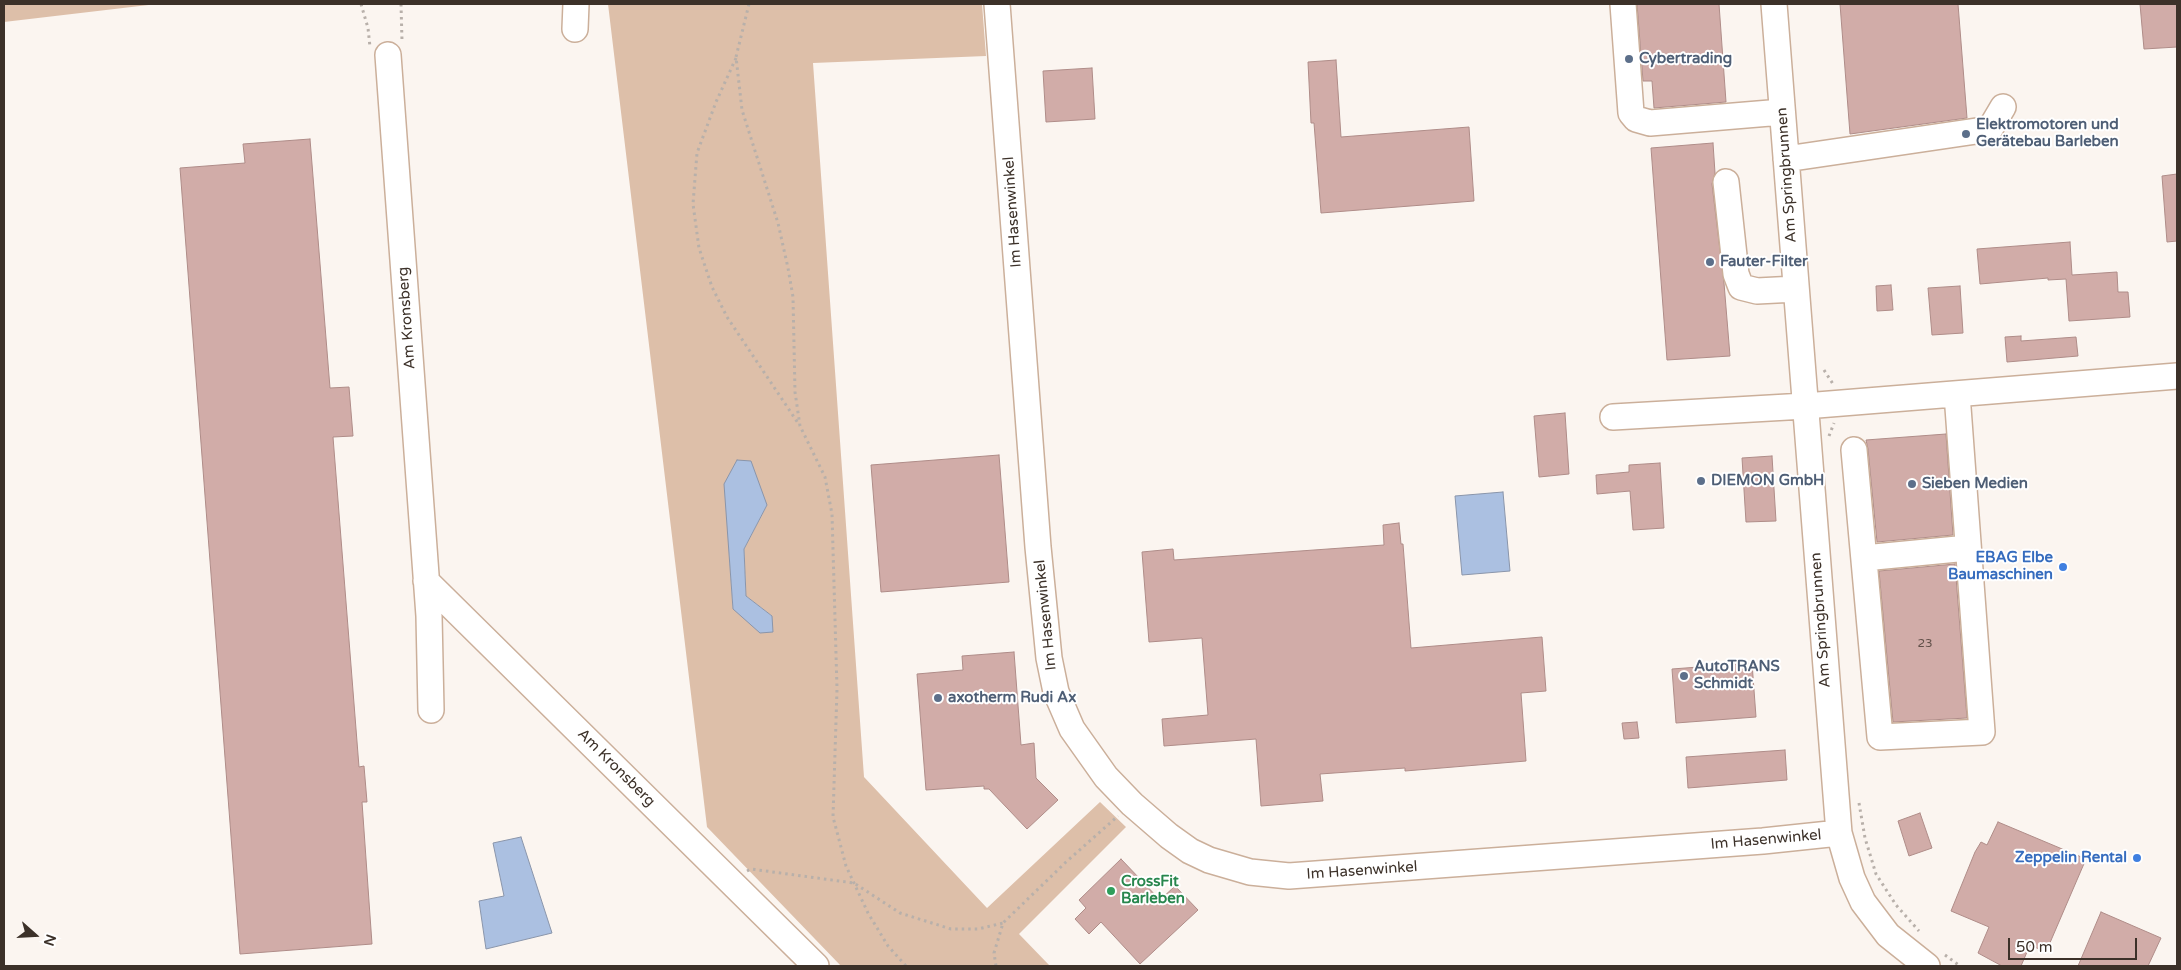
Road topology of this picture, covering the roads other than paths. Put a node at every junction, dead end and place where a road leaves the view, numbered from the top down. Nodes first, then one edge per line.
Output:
1 (576, 4) edge
2 (997, 4) edge
3 (1623, 4) edge
4 (1774, 4) edge
5 (575, 29) dead end
6 (395, 50) road end
7 (2003, 107) dead end
8 (1782, 112) junction
9 (1786, 159) junction
10 (1726, 182) dead end
11 (1796, 289) junction
12 (2177, 376) edge
13 (1957, 394) junction
14 (1805, 406) junction
15 (1613, 417) dead end
16 (1854, 450) dead end
17 (1968, 548) junction
18 (1864, 558) junction
19 (426, 581) junction
20 (431, 710) dead end
21 (1839, 833) junction
22 (1935, 960) edge
23 (808, 963) edge

1 - 5 street
2 - 21 street, Im Hasenwinkel
3 - 8 street
4 - 8 street, Am Springbrunnen
6 - 19 street, Am Kronsberg
7 - 9 street
8 - 9 street, Am Springbrunnen
9 - 11 street, Am Springbrunnen
10 - 11 street
11 - 14 street, Am Springbrunnen
12 - 13 street
13 - 14 street
13 - 17 street
14 - 15 street
14 - 21 street, Am Springbrunnen
16 - 18 street
17 - 18 street
17 - 18 street
19 - 20 street, Am Kronsberg
19 - 23 street, Am Kronsberg
21 - 22 street, Am Springbrunnen

